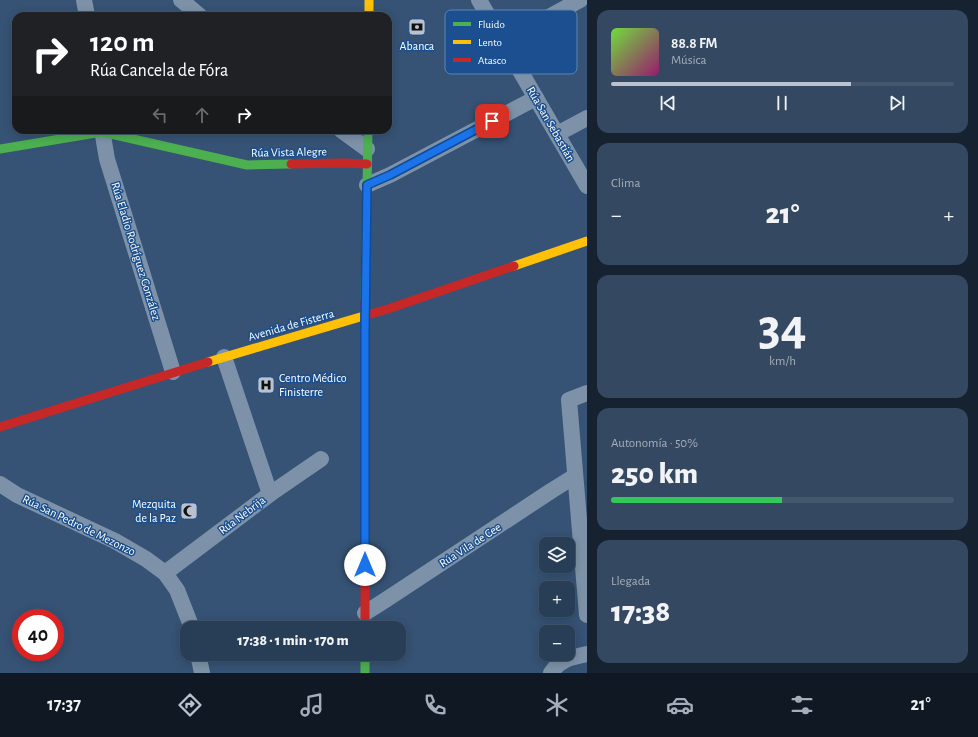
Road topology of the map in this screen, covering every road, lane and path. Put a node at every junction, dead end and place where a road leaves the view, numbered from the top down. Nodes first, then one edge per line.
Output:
1 (84, 0) edge
2 (180, 0) edge
3 (369, 0) edge
4 (479, 0) edge
5 (580, 0) edge
6 (485, 10) edge
7 (562, 10) edge
8 (86, 12) edge
9 (195, 12) edge
10 (369, 12) edge
11 (522, 74) edge
12 (536, 98) junction
13 (587, 118) edge
14 (85, 134) edge
15 (103, 134) edge
16 (115, 134) edge
17 (345, 134) edge
18 (368, 134) edge
19 (557, 134) junction
20 (0, 149) edge
21 (367, 156) junction
22 (367, 185) junction
23 (587, 186) edge
24 (587, 242) edge
25 (365, 316) junction
26 (224, 357) junction
27 (173, 372) junction
28 (587, 393) edge
29 (0, 428) edge
30 (321, 459) dead end
31 (576, 476) junction
32 (0, 484) edge
33 (270, 494) junction
34 (584, 533) edge
35 (165, 573) junction
36 (587, 615) edge
37 (365, 620) edge
38 (189, 621) edge
39 (587, 654) edge
40 (199, 661) edge
41 (365, 661) edge
42 (202, 673) edge
43 (365, 673) edge
44 (551, 673) edge

1 - 8 street
2 - 9 street
3 - 10 street
4 - 6 street, Rúa San Sebastián
5 - 7 street
11 - 12 street, Rúa San Sebastián
12 - 19 street, Rúa San Sebastián
12 - 22 street
13 - 19 street
14 - 20 street, Rúa Vista Alegre
15 - 27 street, Rúa Eladio Rodríguez González
16 - 21 street, Rúa Vista Alegre
17 - 21 street
18 - 21 street
19 - 23 street, Rúa San Sebastián
21 - 22 street
22 - 25 street
24 - 25 street, Avenida de Fisterra
25 - 26 street, Avenida de Fisterra
25 - 37 street
26 - 27 street, Avenida de Fisterra
26 - 33 street
27 - 29 street, Avenida de Fisterra
28 - 31 street
30 - 33 street, Rúa Nebrija
31 - 34 street
31 - 37 street, Rúa Vila de Cee
32 - 35 street, Rúa San Pedro de Mezonzo
33 - 35 street, Rúa Nebrija
34 - 36 street
35 - 38 street, Rúa San Pedro de Mezonzo
39 - 44 street
40 - 42 street
41 - 43 street

